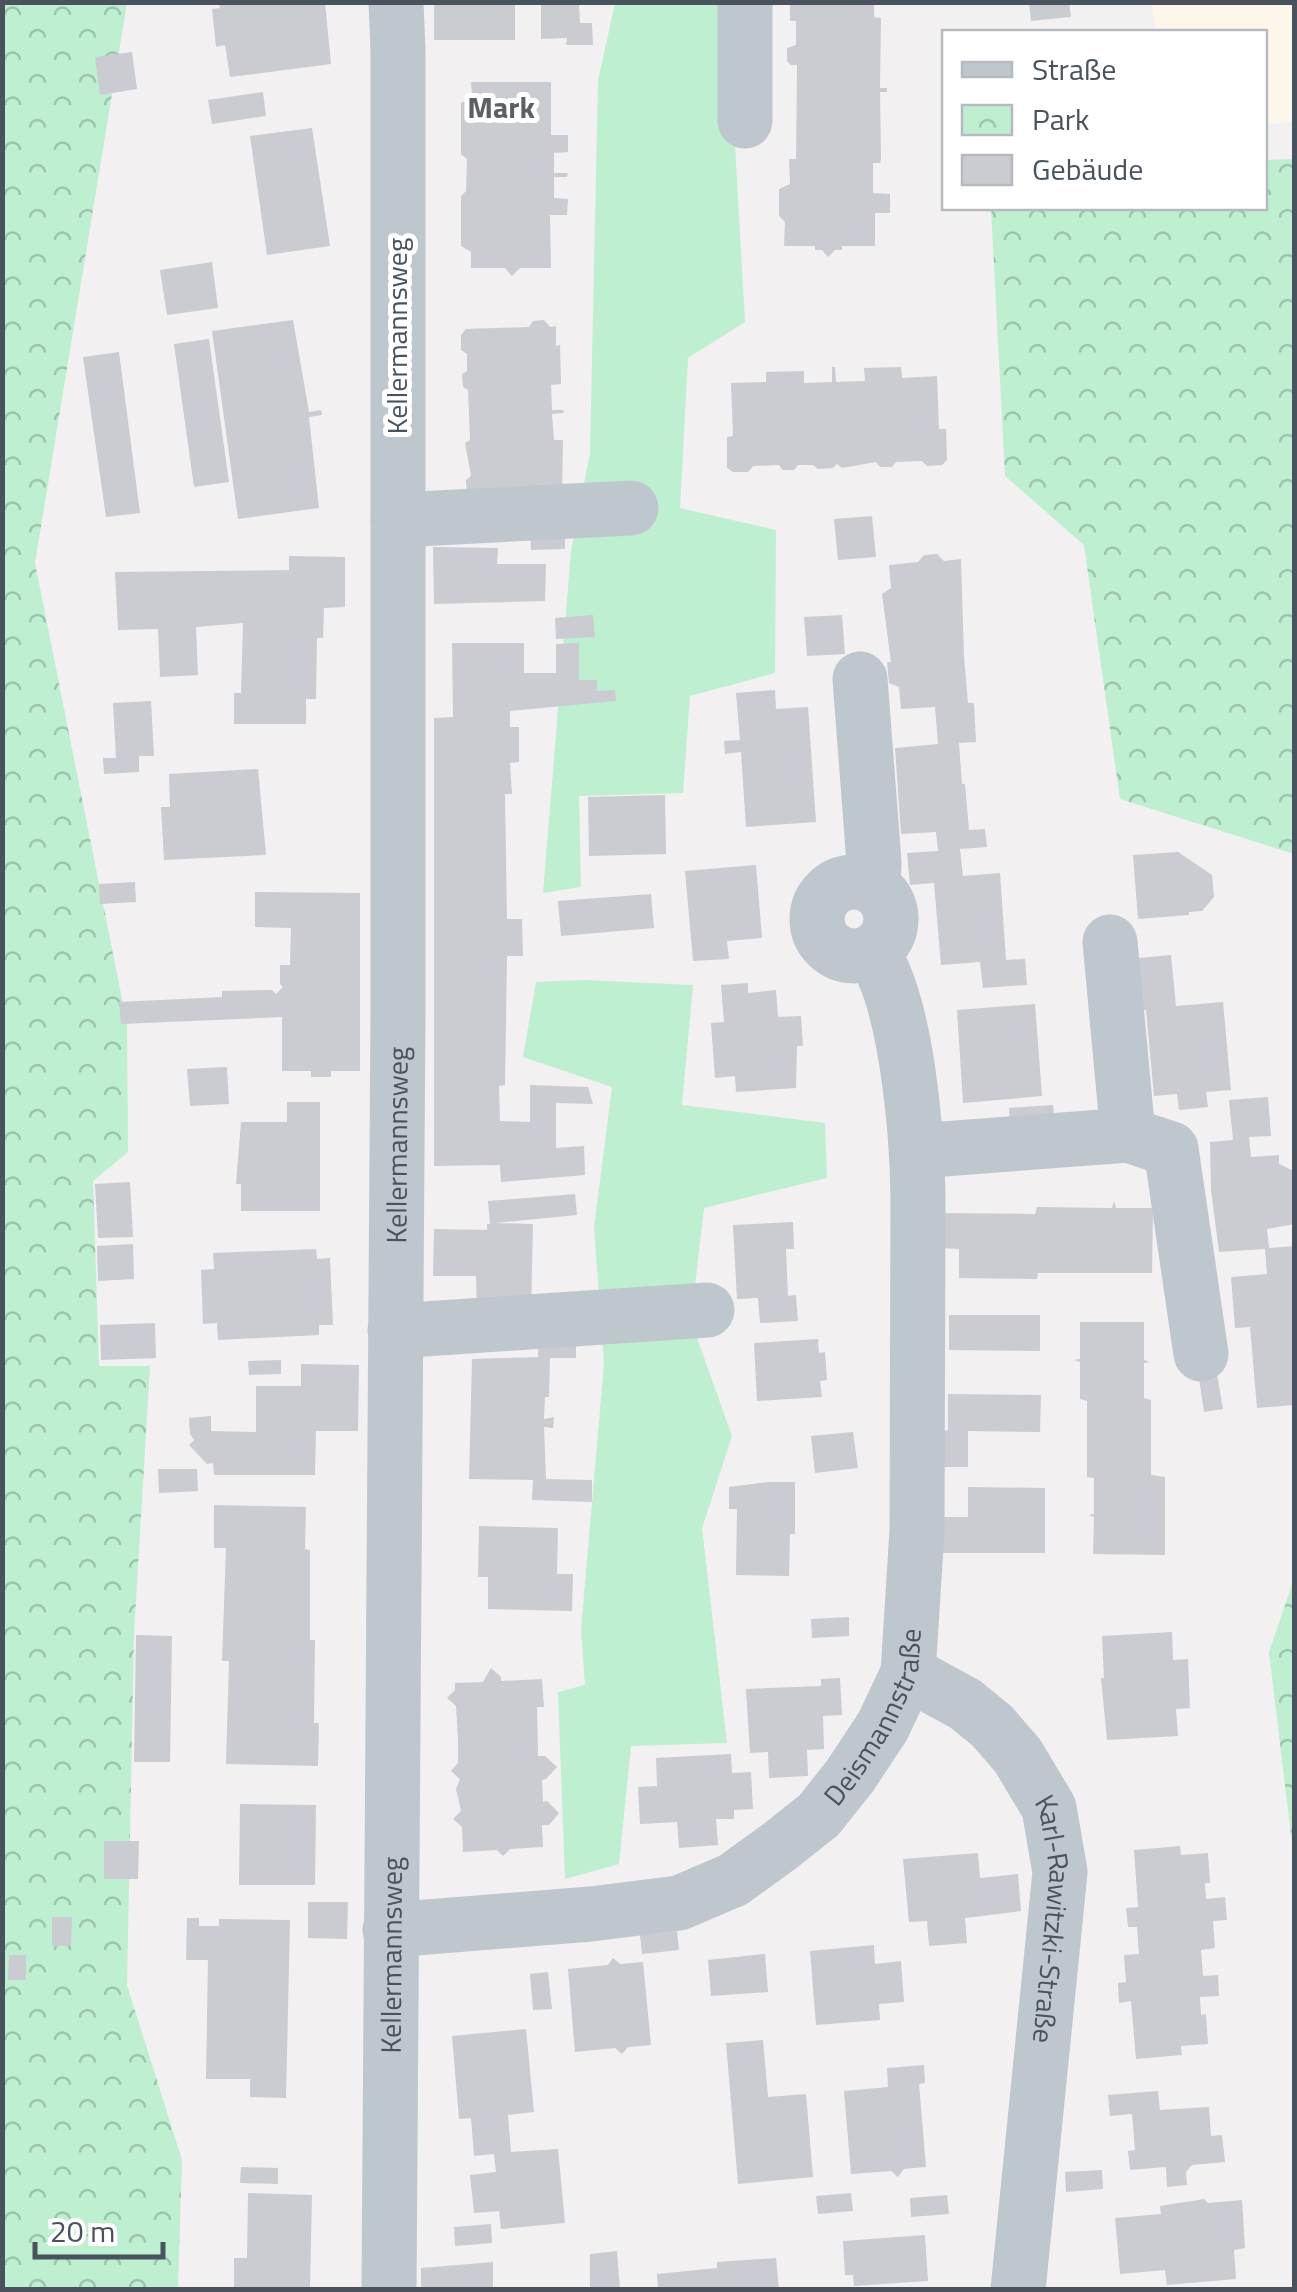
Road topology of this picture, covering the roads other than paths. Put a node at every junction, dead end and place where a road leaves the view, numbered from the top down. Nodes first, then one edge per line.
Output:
1 (396, 2) edge
2 (745, 2) edge
3 (745, 120) dead end
4 (631, 508) dead end
5 (398, 520) junction
6 (860, 679) dead end
7 (1110, 942) dead end
8 (1128, 1135) junction
9 (917, 1151) junction
10 (707, 1310) dead end
11 (395, 1331) junction
12 (1200, 1354) dead end
13 (908, 1673) junction
14 (390, 1930) junction
15 (389, 2290) edge
16 (1018, 2290) edge

1 - 5 street, Kellermannsweg
2 - 3 street
4 - 5 street
5 - 11 street, Kellermannsweg
6 - 9 street, Deismannstraße
7 - 8 street
8 - 9 street
8 - 12 street
9 - 13 street, Deismannstraße
10 - 11 street
11 - 14 street, Kellermannsweg
13 - 14 street, Deismannstraße
13 - 16 street, Karl-Rawitzki-Straße
14 - 15 street, Kellermannsweg

